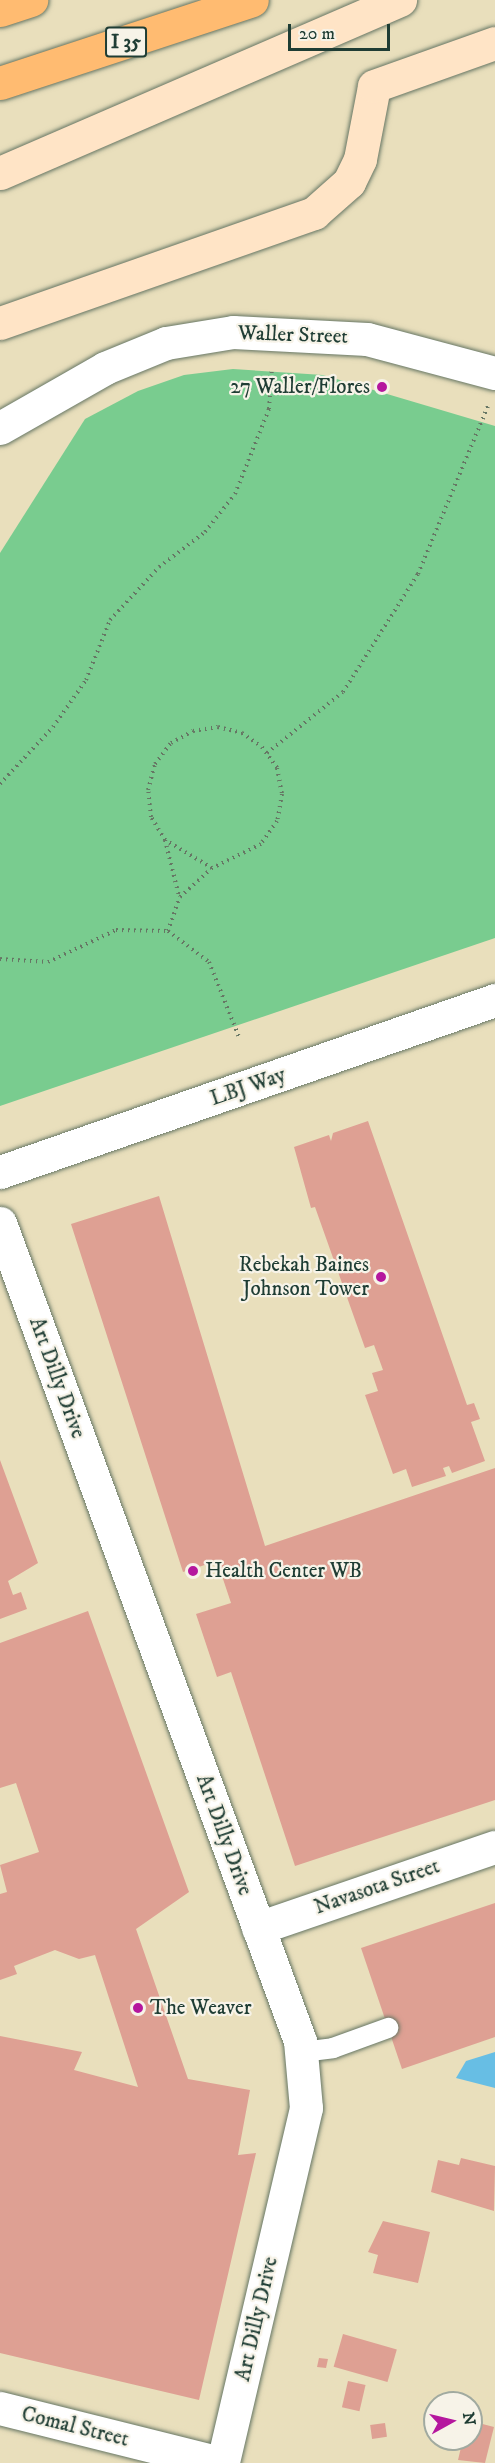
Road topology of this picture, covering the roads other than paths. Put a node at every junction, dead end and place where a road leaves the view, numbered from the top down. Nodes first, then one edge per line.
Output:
1 (31, 0) edge
2 (252, 0) edge
3 (400, 0) edge
4 (0, 10) edge
5 (495, 43) edge
6 (0, 83) edge
7 (0, 173) edge
8 (0, 323) edge
9 (495, 372) edge
10 (0, 428) edge
11 (495, 1000) edge
12 (0, 1172) edge
13 (0, 1223) edge
14 (495, 1847) edge
15 (258, 1928) junction
16 (388, 2028) dead end
17 (302, 2052) junction
18 (0, 2408) edge
19 (221, 2463) edge

1 - 4 highway
2 - 6 highway, I 35
3 - 7 main road
5 - 8 main road
9 - 10 street, Waller Street
11 - 12 street, LBJ Way
13 - 15 street, Art Dilly Drive
14 - 15 street, Navasota Street
15 - 17 street, Art Dilly Drive
16 - 17 lane
17 - 19 street, Art Dilly Drive
18 - 19 street, Comal Street

